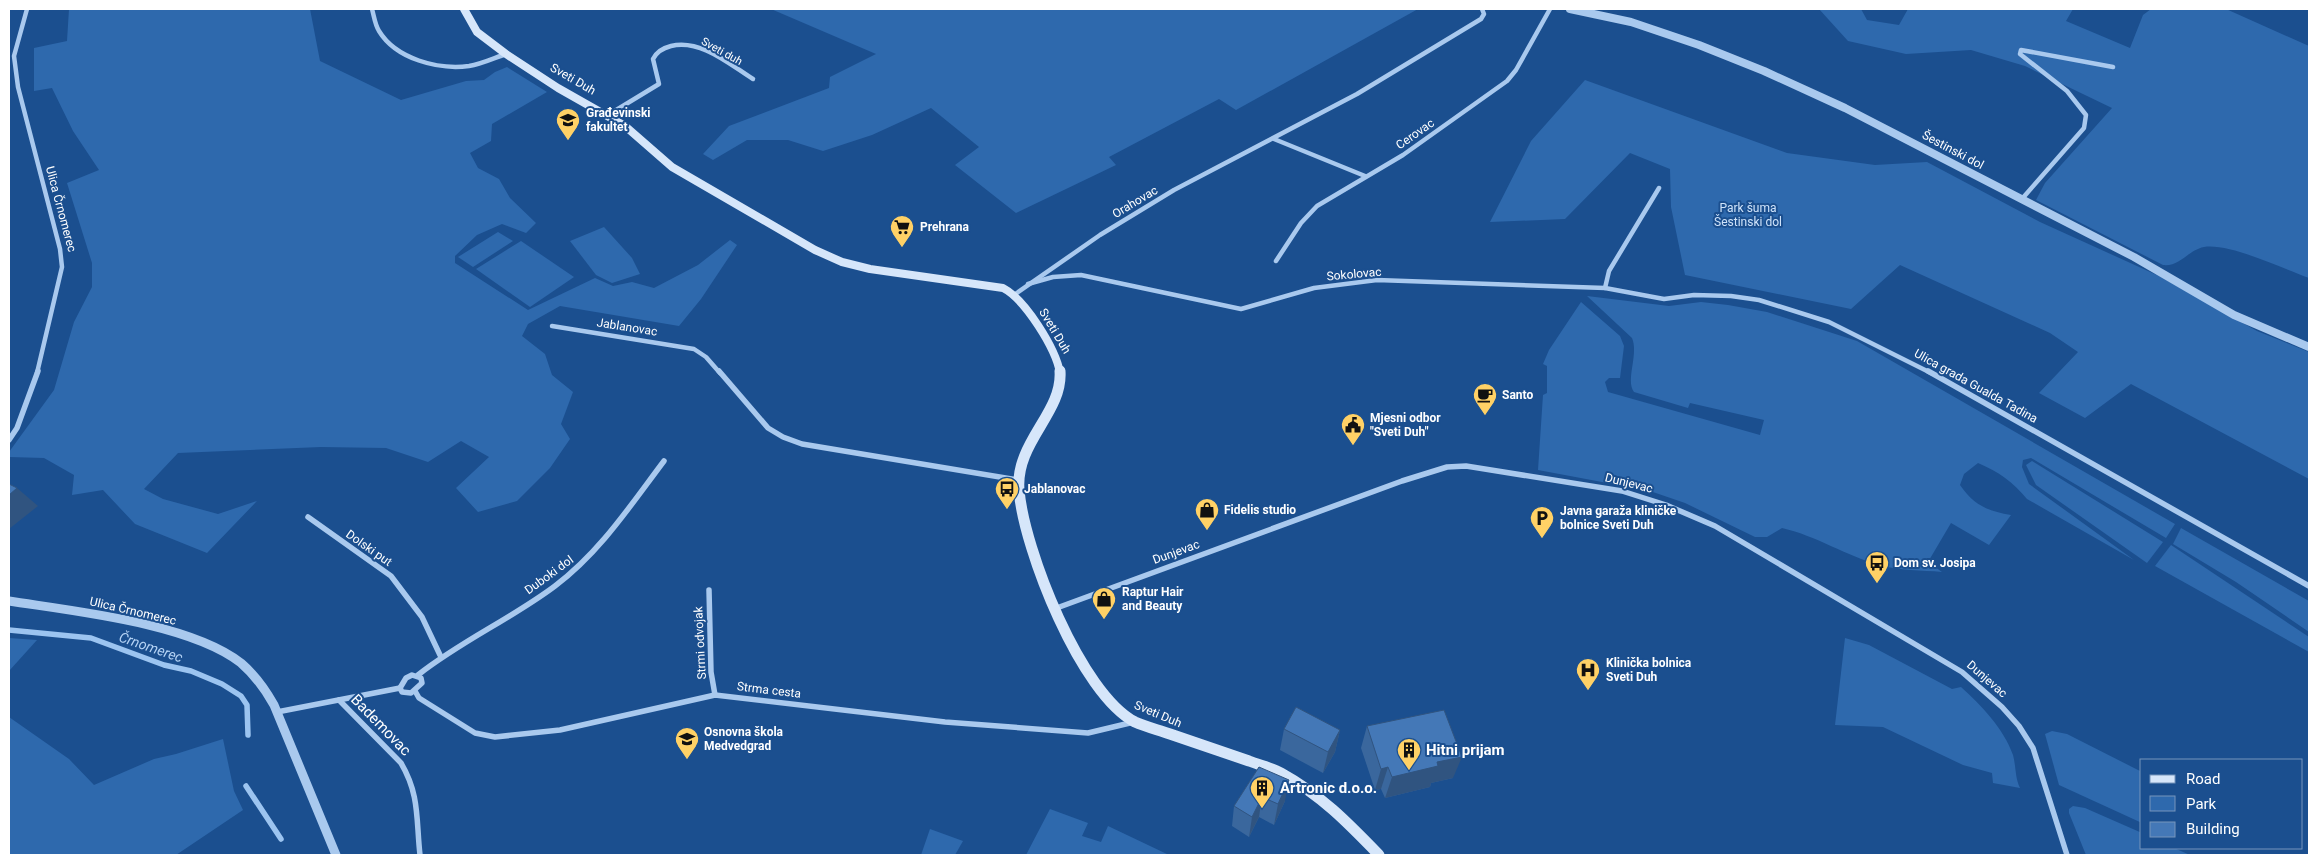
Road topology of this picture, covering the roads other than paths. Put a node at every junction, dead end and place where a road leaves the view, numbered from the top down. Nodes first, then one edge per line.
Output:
1 (27, 9) edge
2 (372, 9) edge
3 (464, 9) edge
4 (1482, 9) edge
5 (1550, 9) edge
6 (1570, 9) edge
7 (506, 54) junction
8 (2114, 67) dead end
9 (753, 79) dead end
10 (608, 115) junction
11 (1274, 139) junction
12 (1365, 176) junction
13 (1658, 188) dead end
14 (2021, 200) junction
15 (1276, 261) dead end
16 (1028, 284) junction
17 (1605, 288) junction
18 (1014, 294) junction
19 (552, 326) dead end
20 (2309, 347) edge
21 (9, 440) edge
22 (664, 461) dead end
23 (1018, 480) junction
24 (308, 517) dead end
25 (2309, 586) edge
26 (709, 590) dead end
27 (9, 601) edge
28 (1054, 609) junction
29 (440, 655) junction
30 (418, 675) junction
31 (400, 688) junction
32 (416, 691) junction
33 (715, 695) junction
34 (339, 700) junction
35 (278, 712) junction
36 (1135, 722) junction
37 (336, 855) edge
38 (420, 855) edge
39 (1380, 855) edge
40 (2068, 855) edge

1 - 21 street, Ulica Črnomerec
2 - 7 street
3 - 7 main road, Sveti Duh
4 - 11 street, Orahovac
5 - 12 street, Cerovac
6 - 14 street, Šestinski dol
7 - 10 main road, Sveti Duh
8 - 14 street
9 - 10 street, Sveti duh
10 - 18 main road, Sveti Duh
11 - 12 street
11 - 16 street, Orahovac
12 - 15 street, Cerovac
13 - 17 street
14 - 20 street, Šestinski dol
16 - 17 street, Sokolovac
16 - 18 street, Orahovac
17 - 25 street, Ulica grada Gualda Tadina
18 - 23 main road, Sveti Duh
19 - 23 street, Jablanovac
22 - 29 street, Duboki dol
23 - 28 main road, Sveti Duh
24 - 29 street, Dolski put
26 - 33 street, Strmi odvojak
27 - 35 street, Ulica Črnomerec
28 - 36 main road, Sveti Duh
28 - 40 street, Dunjevac
29 - 30 street, Duboki dol
30 - 31 street
30 - 32 street
31 - 32 street
31 - 34 street
32 - 33 street, Strma cesta
33 - 36 street, Strma cesta
34 - 35 street
34 - 38 street, Bademovac
35 - 37 street, Ulica Črnomerec
36 - 39 main road, Sveti Duh

